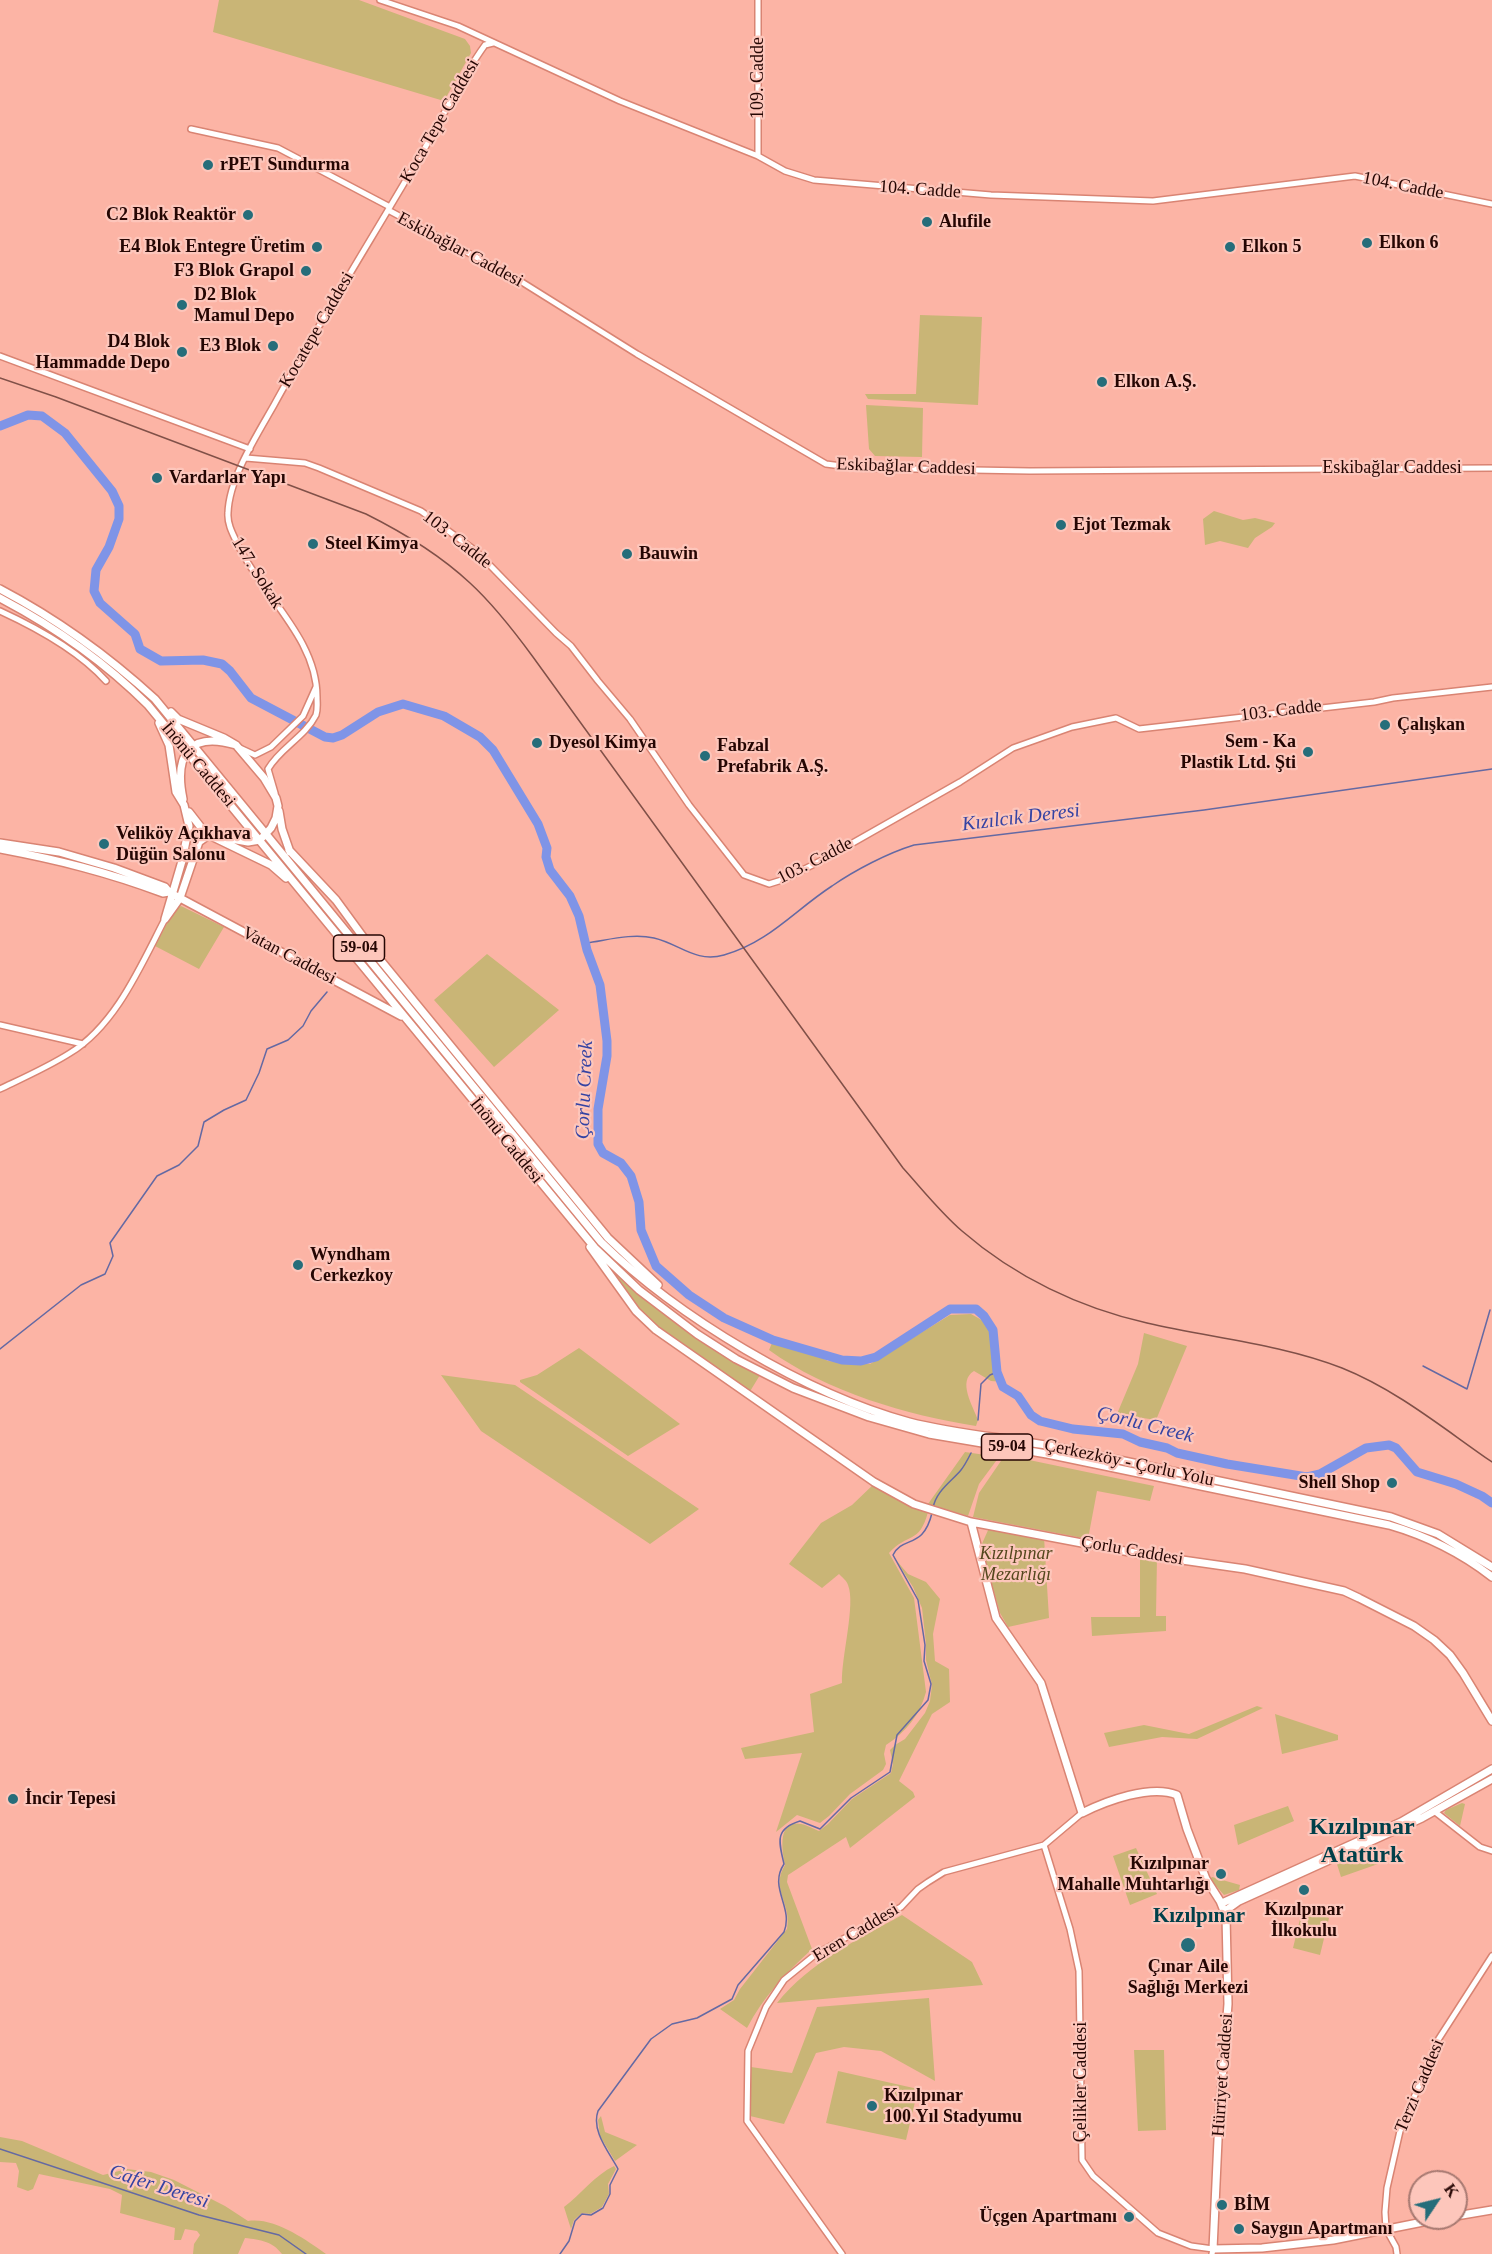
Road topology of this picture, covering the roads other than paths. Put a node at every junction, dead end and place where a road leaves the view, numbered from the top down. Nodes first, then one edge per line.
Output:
1 (380, 0) edge
2 (758, 0) edge
3 (493, 43) junction
4 (191, 129) dead end
5 (758, 156) junction
6 (1492, 204) edge
7 (390, 207) junction
8 (0, 356) edge
9 (250, 449) junction
10 (246, 458) junction
11 (1492, 468) edge
12 (0, 589) edge
13 (0, 598) edge
14 (0, 611) edge
15 (106, 681) dead end
16 (317, 684) junction
17 (1492, 687) edge
18 (155, 699) junction
19 (148, 705) junction
20 (236, 745) junction
21 (195, 746) junction
22 (187, 751) junction
23 (276, 798) junction
24 (184, 805) junction
25 (266, 834) junction
26 (209, 835) junction
27 (260, 840) junction
28 (0, 843) edge
29 (0, 849) edge
30 (289, 850) junction
31 (170, 893) junction
32 (180, 898) junction
33 (324, 912) junction
34 (165, 919) junction
35 (409, 1022) junction
36 (0, 1025) edge
37 (83, 1044) junction
38 (0, 1089) edge
39 (570, 1217) junction
40 (704, 1323) junction
41 (971, 1522) junction
42 (1492, 1567) edge
43 (1492, 1577) edge
44 (1492, 1721) edge
45 (1492, 1769) edge
46 (1492, 1779) edge
47 (1434, 1812) junction
48 (1082, 1813) junction
49 (1044, 1845) junction
50 (1492, 1851) edge
51 (1220, 1900) junction
52 (1225, 1911) junction
53 (1492, 1956) edge
54 (1492, 2210) edge
55 (1468, 2214) edge
56 (1408, 2225) edge
57 (1386, 2229) junction
58 (1213, 2252) edge
59 (842, 2254) edge
60 (1397, 2254) edge

1 - 3 street, 104. Cadde
2 - 5 street, 109. Cadde
3 - 5 street, 104. Cadde
3 - 7 street, Koca Tepe Caddesi
4 - 7 street, Eskibağlar Caddesi
5 - 6 street, 104. Cadde
7 - 9 street, Kocatepe Caddesi
7 - 11 street, Eskibağlar Caddesi
8 - 9 street
9 - 10 street, Kocatepe Caddesi
10 - 16 street, 147. Sokak
10 - 17 street, 103. Cadde
12 - 18 main road, 59-04
13 - 19 main road, İnönü Caddesi / 59-04
14 - 15 street
16 - 20 street
16 - 23 street, 147. Sokak
18 - 20 main road
18 - 21 main road, 59-04
19 - 22 main road, İnönü Caddesi / 59-04
19 - 24 main road
20 - 21 main road
20 - 23 main road
21 - 22 main road
21 - 25 main road, 59-04
22 - 24 main road
22 - 27 main road, İnönü Caddesi / 59-04
23 - 25 main road
23 - 30 main road
24 - 26 main road
24 - 31 main road
25 - 27 main road
25 - 33 main road, 59-04
26 - 27 main road
26 - 32 main road
26 - 33 main road
27 - 33 main road, İnönü Caddesi / 59-04
28 - 31 main road, Vatan Caddesi
29 - 31 main road, Vatan Caddesi
30 - 33 main road
30 - 40 main road
31 - 32 main road, Vatan Caddesi
31 - 34 main road
32 - 34 main road
32 - 35 main road, Vatan Caddesi
33 - 35 main road, İnönü Caddesi / 59-04
33 - 40 main road, 59-04
34 - 37 street
35 - 39 main road, İnönü Caddesi / 59-04
36 - 37 street
37 - 38 street
39 - 41 main road, Çorlu Caddesi
39 - 43 main road, 59-04
40 - 42 main road, Çerkezköy - Çorlu Yolu / 59-04
41 - 44 main road, Çorlu Caddesi
41 - 48 main road
45 - 51 main road
46 - 47 main road
47 - 50 street
47 - 52 main road
48 - 49 street, Eren Caddesi
48 - 51 main road, Eren Caddesi
49 - 58 street, Çelikler Caddesi
49 - 59 street, Eren Caddesi
51 - 52 main road, Hürriyet Caddesi
52 - 58 main road, Hürriyet Caddesi
53 - 57 street, Terzi Caddesi
54 - 55 main road
56 - 57 main road
57 - 58 main road
57 - 60 street

